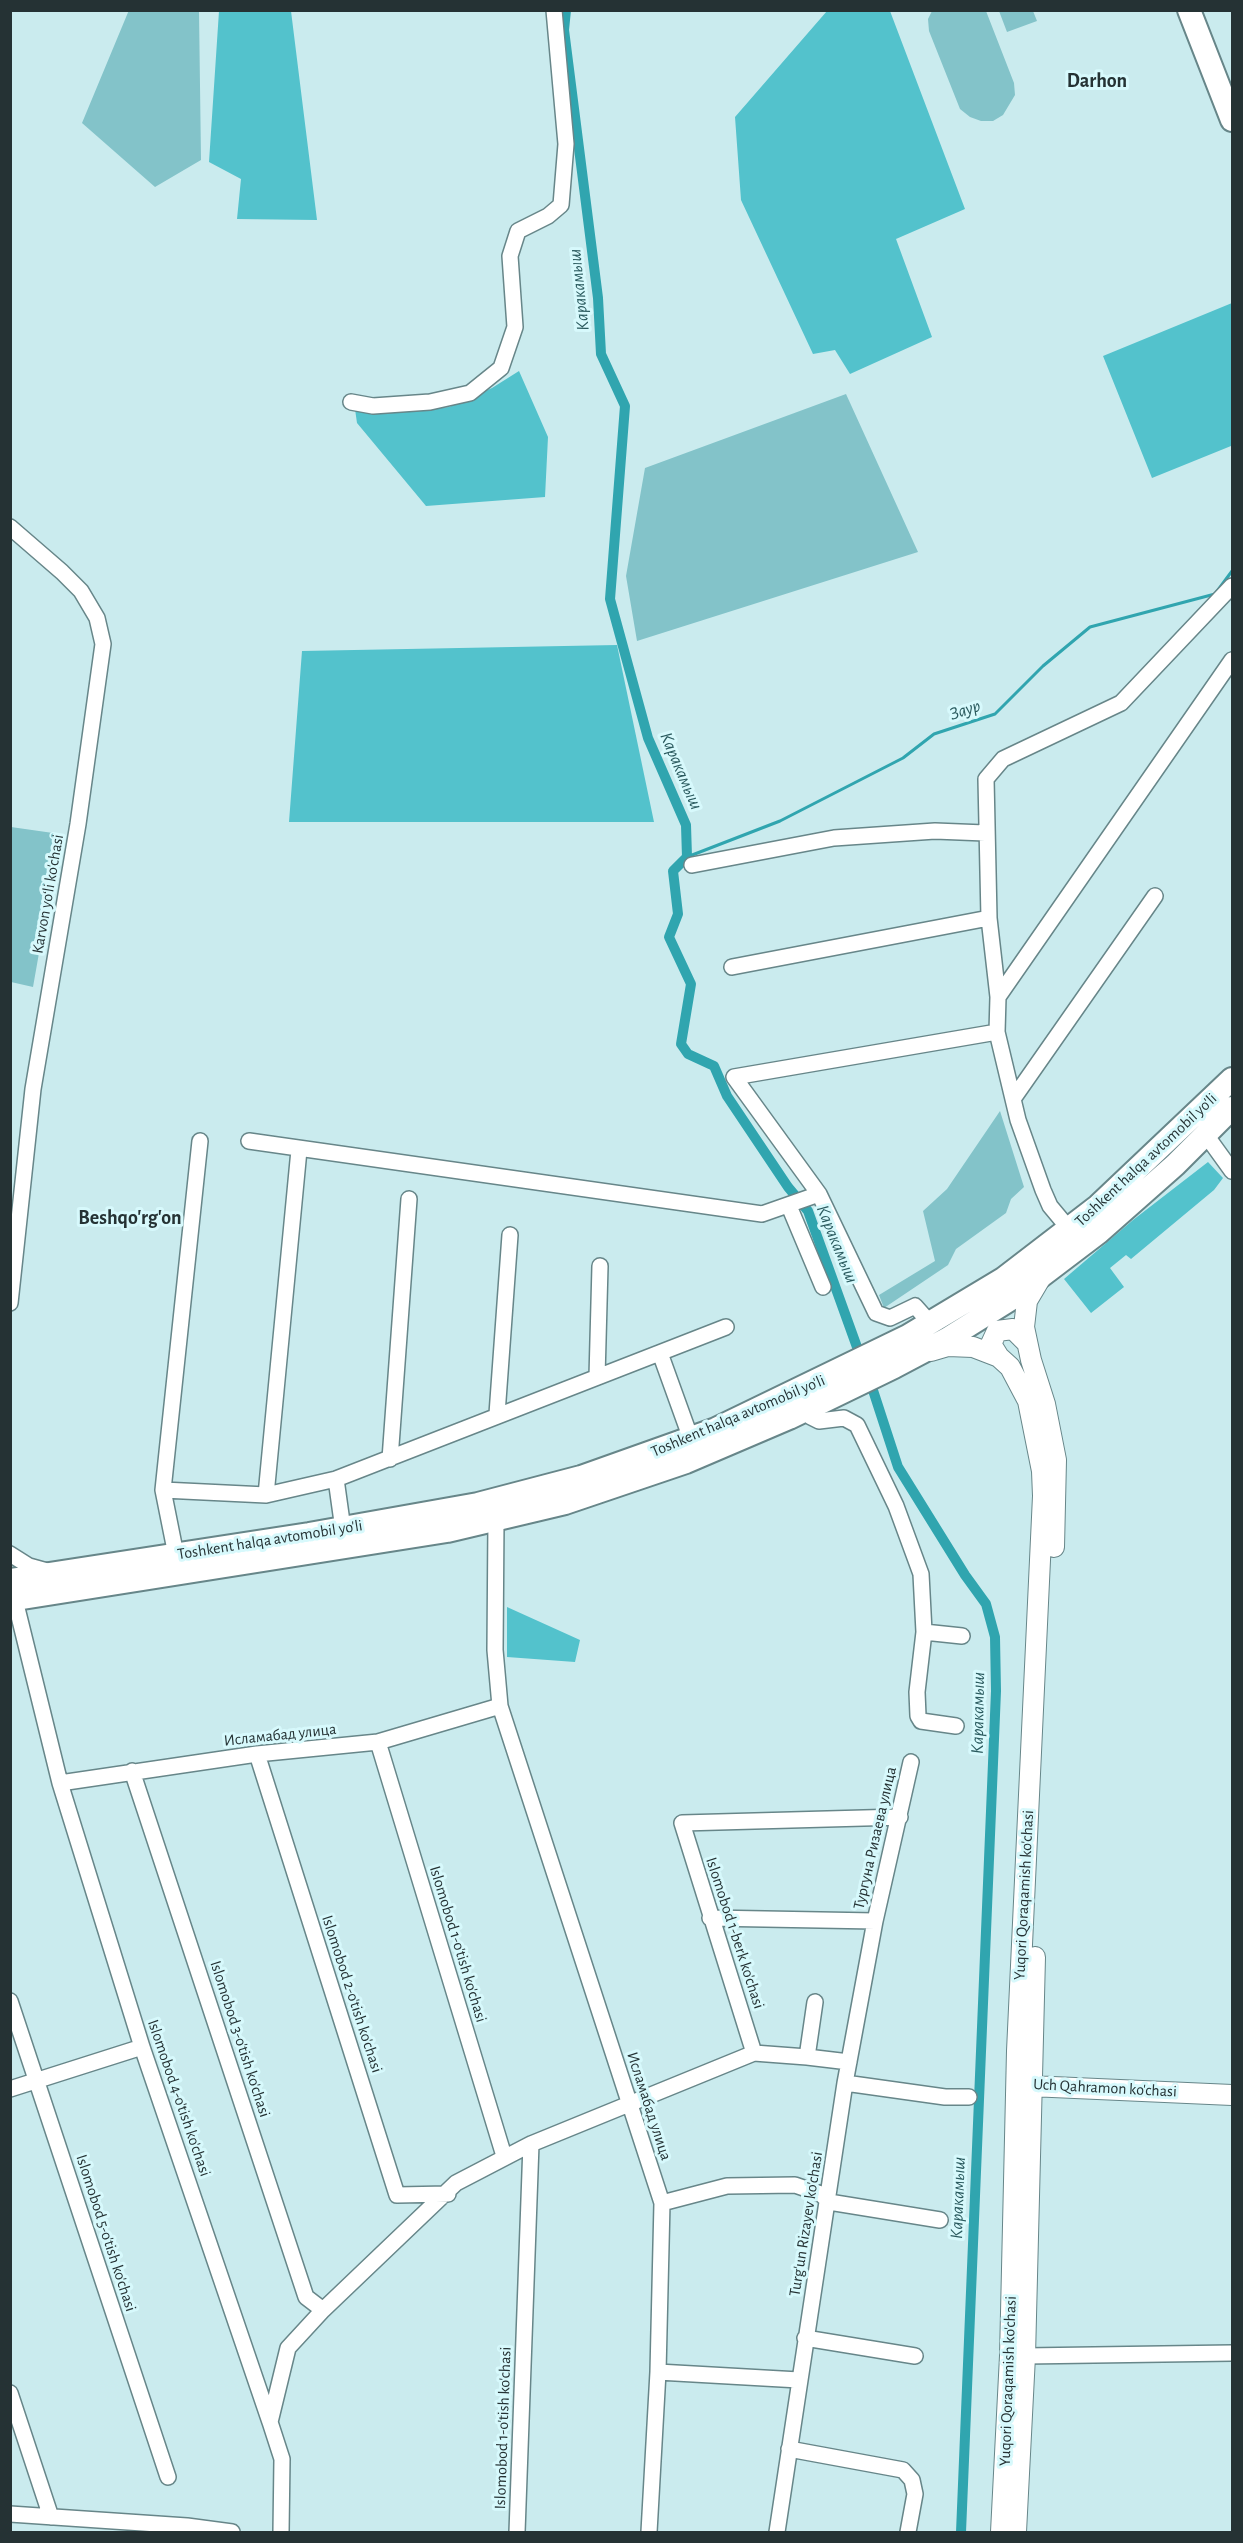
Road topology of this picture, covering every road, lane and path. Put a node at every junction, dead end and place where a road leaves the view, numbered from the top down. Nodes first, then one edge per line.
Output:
1 (554, 10) edge
2 (1189, 10) edge
3 (1233, 120) edge
4 (351, 402) dead end
5 (10, 527) edge
6 (1233, 586) edge
7 (1233, 660) edge
8 (986, 833) junction
9 (692, 865) dead end
10 (1155, 896) dead end
11 (989, 918) junction
12 (732, 967) dead end
13 (998, 998) junction
14 (997, 1032) junction
15 (1233, 1079) edge
16 (1013, 1099) junction
17 (1233, 1108) edge
18 (1206, 1135) junction
19 (200, 1141) dead end
20 (249, 1141) dead end
21 (299, 1150) junction
22 (1233, 1171) edge
23 (1132, 1190) junction
24 (819, 1194) junction
25 (409, 1199) dead end
26 (789, 1206) junction
27 (1070, 1230) junction
28 (510, 1235) dead end
29 (14, 1241) edge
30 (600, 1266) dead end
31 (1041, 1277) junction
32 (823, 1287) dead end
33 (10, 1303) edge
34 (932, 1324) junction
35 (726, 1327) dead end
36 (1026, 1342) junction
37 (660, 1353) junction
38 (915, 1356) junction
39 (889, 1358) junction
40 (999, 1358) junction
41 (597, 1377) junction
42 (852, 1377) junction
43 (805, 1410) junction
44 (497, 1414) junction
45 (691, 1439) junction
46 (390, 1459) junction
47 (336, 1479) junction
48 (164, 1490) junction
49 (266, 1495) junction
50 (496, 1521) junction
51 (342, 1522) dead end
52 (311, 1544) junction
53 (10, 1554) edge
54 (176, 1555) junction
55 (56, 1573) junction
56 (100, 1576) junction
57 (12, 1593) edge
58 (924, 1632) junction
59 (962, 1636) dead end
60 (500, 1706) junction
61 (956, 1726) dead end
62 (378, 1742) junction
63 (257, 1754) junction
64 (911, 1762) dead end
65 (132, 1771) junction
66 (60, 1783) junction
67 (900, 1817) junction
68 (710, 1918) junction
69 (875, 1921) junction
70 (10, 2001) edge
71 (815, 2002) dead end
72 (142, 2047) junction
73 (754, 2053) junction
74 (807, 2058) junction
75 (849, 2062) junction
76 (1025, 2080) junction
77 (36, 2081) junction
78 (845, 2083) junction
79 (1233, 2083) edge
80 (10, 2089) edge
81 (1233, 2095) edge
82 (969, 2097) dead end
83 (630, 2104) junction
84 (531, 2144) junction
85 (504, 2156) junction
86 (448, 2194) junction
87 (829, 2202) junction
88 (662, 2204) junction
89 (940, 2220) dead end
90 (323, 2310) junction
91 (805, 2338) junction
92 (1233, 2353) edge
93 (915, 2356) dead end
94 (1025, 2356) junction
95 (658, 2372) junction
96 (799, 2380) junction
97 (10, 2393) edge
98 (270, 2422) junction
99 (789, 2449) junction
100 (168, 2477) dead end
101 (10, 2514) edge
102 (51, 2517) junction
103 (148, 2528) edge
104 (232, 2532) edge
105 (281, 2532) edge
106 (517, 2532) edge
107 (649, 2532) edge
108 (777, 2532) edge
109 (908, 2532) edge
110 (1001, 2532) edge
111 (1016, 2532) edge

1 - 4 street
2 - 3 highway
5 - 29 street, Karvon yo‘li ko'chasi
6 - 8 street
7 - 13 street
8 - 9 street
8 - 11 street
10 - 16 street
11 - 12 street
11 - 13 street
13 - 14 street
14 - 16 street
14 - 24 street
15 - 23 highway, Toshkent halqa avtomobil yo'li
16 - 27 street
17 - 18 highway, Toshkent halqa avtomobil yo'li
18 - 22 street
18 - 23 highway, Toshkent halqa avtomobil yo'li
19 - 48 street
20 - 21 street
21 - 26 street
21 - 49 street
23 - 27 highway, Toshkent halqa avtomobil yo'li
23 - 31 highway, Toshkent halqa avtomobil yo'li
24 - 26 street
24 - 34 street
25 - 46 street
26 - 32 street
27 - 34 highway, Toshkent halqa avtomobil yo'li
28 - 44 street
29 - 33 street, Karvon yo‘li ko'chasi
30 - 41 street
31 - 36 main road, Yuqori Qoraqamish ko'chasi
31 - 38 highway, Toshkent halqa avtomobil yo'li
34 - 39 highway, Toshkent halqa avtomobil yo'li
35 - 37 street
36 - 40 main road
36 - 76 main road, Yuqori Qoraqamish ko'chasi
37 - 41 street
37 - 45 street
38 - 39 highway, Toshkent halqa avtomobil yo'li
38 - 40 main road, Yuqori Qoraqamish ko'chasi
39 - 42 highway, Toshkent halqa avtomobil yo'li
40 - 76 main road, Yuqori Qoraqamish ko'chasi
41 - 44 street
42 - 43 highway, Toshkent halqa avtomobil yo'li
42 - 45 highway, Toshkent halqa avtomobil yo'li
43 - 50 highway, Toshkent halqa avtomobil yo'li
43 - 58 street
44 - 46 street
45 - 52 highway, Toshkent halqa avtomobil yo'li
46 - 47 street
47 - 49 street
47 - 51 street
48 - 49 street
48 - 54 street
50 - 52 highway, Toshkent halqa avtomobil yo'li
50 - 60 street, Исламабад улица
52 - 54 highway, Toshkent halqa avtomobil yo'li
52 - 56 highway, Toshkent halqa avtomobil yo'li
53 - 55 street
54 - 56 highway, Toshkent halqa avtomobil yo'li
55 - 56 highway, Toshkent halqa avtomobil yo'li
55 - 57 highway, Toshkent halqa avtomobil yo'li
56 - 57 highway, Toshkent halqa avtomobil yo'li
57 - 66 street, Islomobod 4-o'tish ko'chasi
58 - 59 street
58 - 61 street
60 - 62 street, Исламабад улица
60 - 83 street, Исламабад улица
62 - 63 street, Исламабад улица
62 - 85 street, Islomobod 1-o'tish ko'chasi
63 - 65 street, Исламабад улица
63 - 86 street, Islomobod 2-o'tish ko'chasi
64 - 67 street, Тургуна Ризаева улица
65 - 66 street, Исламабад улица
65 - 90 street, Islomobod 3-o'tish ko'chasi
66 - 72 street, Islomobod 4-o'tish ko'chasi
67 - 68 street, Islomobod 1-berk ko'chasi
67 - 69 street, Тургуна Ризаева улица
68 - 69 street
68 - 73 street, Islomobod 1-berk ko'chasi
69 - 75 street, Turg'un Rizayev ko'chasi
70 - 77 street, Islomobod 5-o'tish ko'chasi
71 - 74 street
72 - 77 street
72 - 98 street, Islomobod 4-o'tish ko'chasi
73 - 74 street
73 - 83 street
74 - 75 street
75 - 78 street, Turg'un Rizayev ko'chasi
76 - 79 main road, Uch Qahramon ko'chasi
76 - 81 main road, Uch Qahramon ko'chasi
76 - 94 main road, Yuqori Qoraqamish ko'chasi
76 - 110 main road, Yuqori Qoraqamish ko'chasi
77 - 80 street
77 - 100 street, Islomobod 5-o'tish ko'chasi
78 - 82 street
78 - 87 street, Turg'un Rizayev ko'chasi
83 - 84 street
83 - 88 street, Исламабад улица
84 - 85 street
84 - 106 street, Islomobod 1-o'tish ko'chasi
85 - 86 street
86 - 90 street
87 - 88 street
87 - 89 street
87 - 91 street, Turg'un Rizayev ko'chasi
88 - 95 street, Исламабад улица
90 - 98 street
91 - 93 street
91 - 96 street, Turg'un Rizayev ko'chasi
92 - 94 street
94 - 111 main road, Yuqori Qoraqamish ko'chasi
95 - 96 street
95 - 107 street, Исламабад улица
96 - 99 street, Turg'un Rizayev ko'chasi
97 - 102 street
98 - 105 street, Islomobod 4-o'tish ko'chasi
99 - 108 street, Turg'un Rizayev ko'chasi
99 - 109 street
101 - 102 street
102 - 103 street
103 - 104 street

